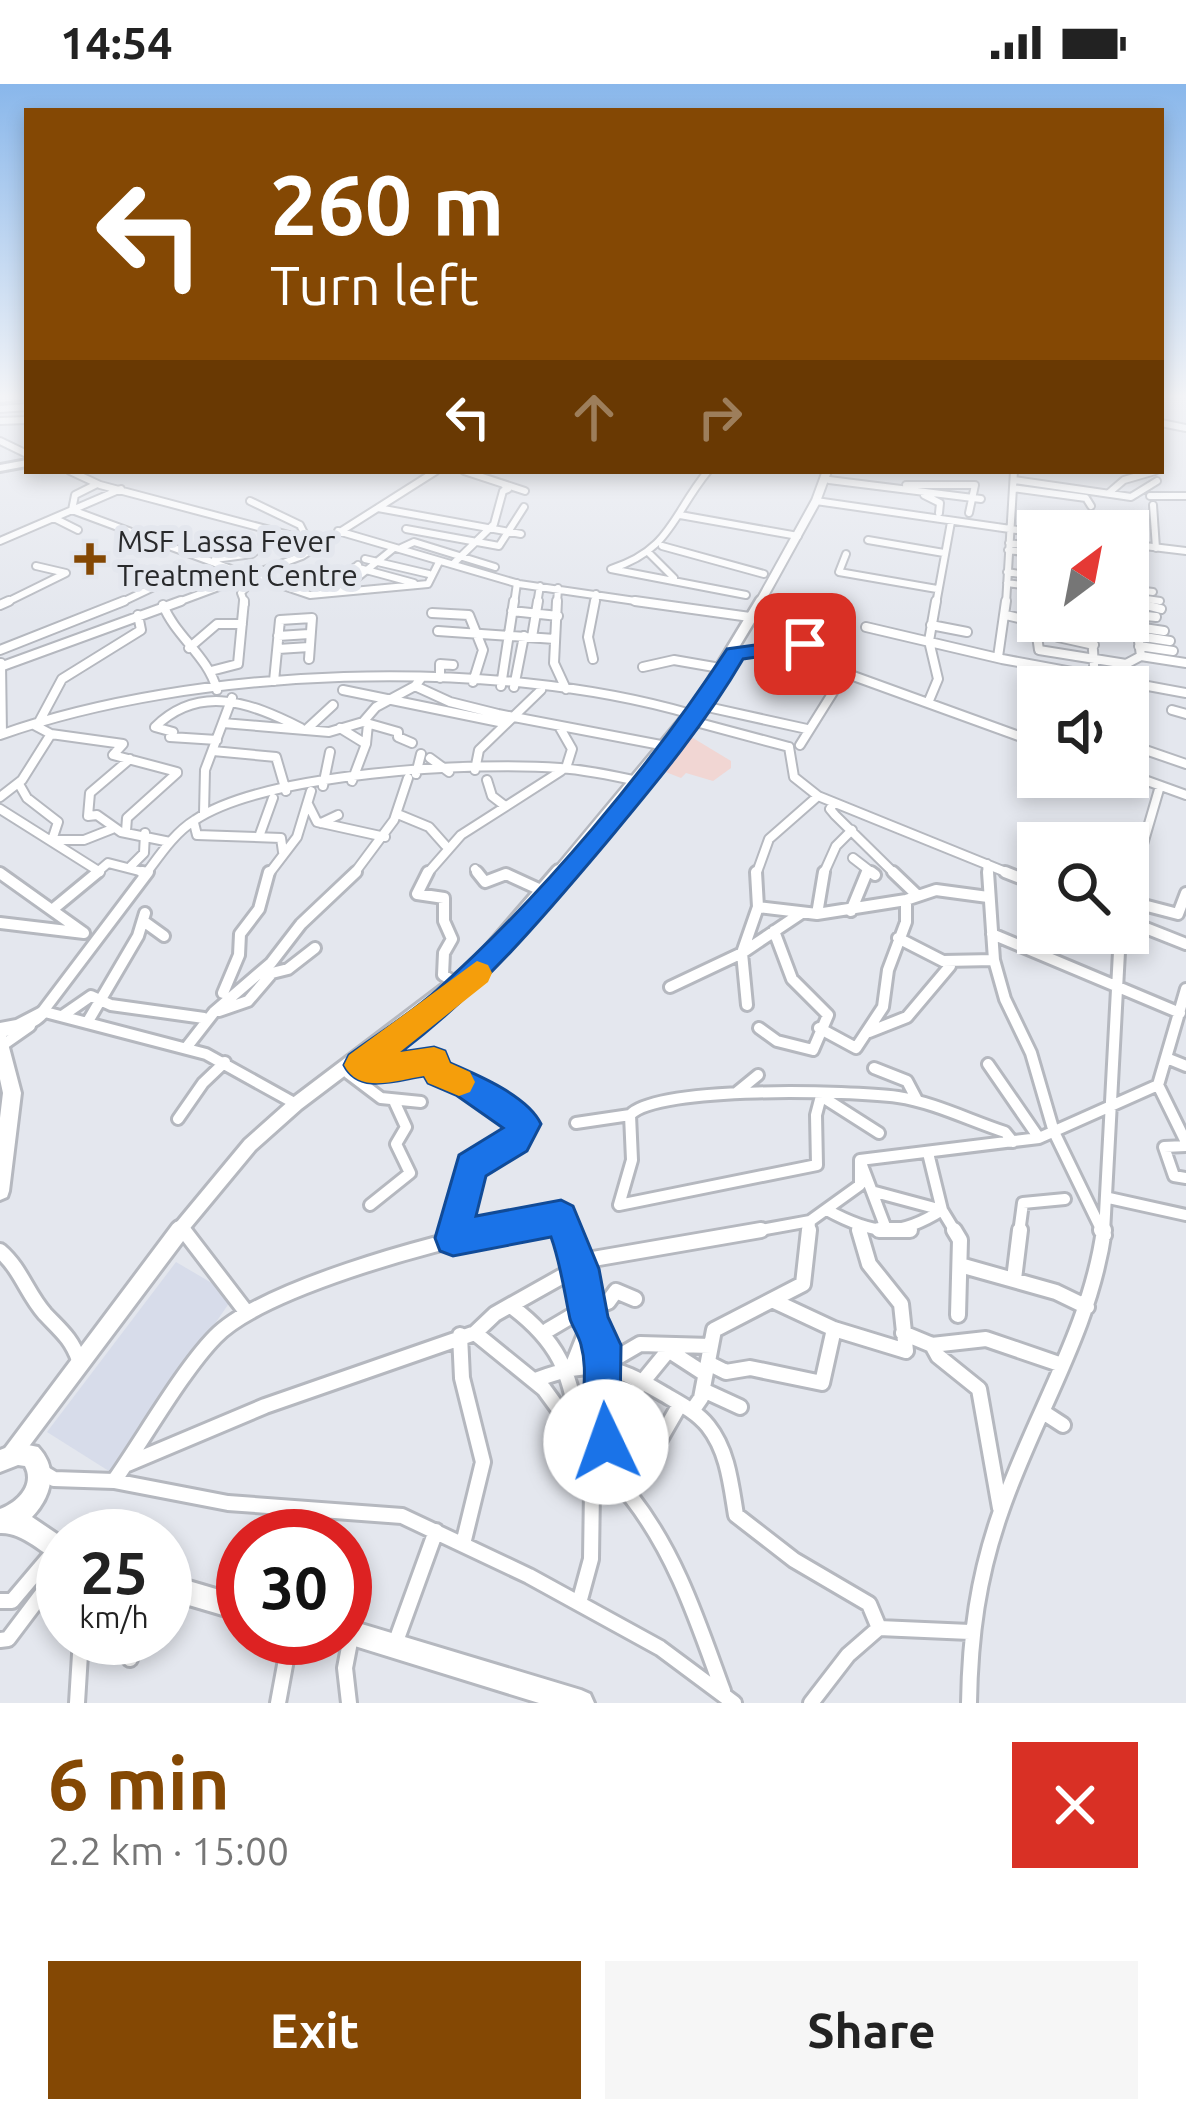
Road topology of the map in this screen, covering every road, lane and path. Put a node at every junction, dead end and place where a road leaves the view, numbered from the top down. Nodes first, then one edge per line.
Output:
1 (76, 474) edge
2 (429, 474) edge
3 (429, 474) edge
4 (480, 474) edge
5 (704, 474) edge
6 (829, 474) edge
7 (1069, 474) edge
8 (1145, 474) edge
9 (1014, 480) edge
10 (1157, 481) dead end
11 (97, 484) junction
12 (504, 485) junction
13 (1070, 487) junction
14 (895, 488) junction
15 (122, 489) junction
16 (525, 491) dead end
17 (914, 491) junction
18 (1110, 492) junction
19 (1186, 496) edge
20 (970, 498) junction
21 (981, 499) dead end
22 (250, 501) dead end
23 (819, 502) junction
24 (1091, 506) dead end
25 (524, 507) dead end
26 (378, 508) junction
27 (72, 510) junction
28 (939, 513) dead end
29 (969, 513) dead end
30 (680, 514) junction
31 (433, 516) junction
32 (53, 518) junction
33 (951, 522) junction
34 (465, 527) junction
35 (406, 529) dead end
36 (422, 529) junction
37 (1010, 529) junction
38 (78, 530) dead end
39 (489, 530) junction
40 (1017, 530) edge
41 (278, 531) junction
42 (343, 531) junction
43 (509, 532) junction
44 (1149, 533) edge
45 (521, 534) dead end
46 (1155, 534) junction
47 (798, 536) junction
48 (454, 538) junction
49 (307, 539) junction
50 (368, 540) junction
51 (868, 540) dead end
52 (0, 541) edge
53 (319, 543) junction
54 (481, 544) junction
55 (662, 546) junction
56 (1009, 547) junction
57 (1149, 547) edge
58 (398, 548) junction
59 (1017, 548) edge
60 (1156, 548) junction
61 (441, 550) junction
62 (1186, 550) edge
63 (648, 553) junction
64 (944, 553) junction
65 (846, 554) dead end
66 (417, 556) junction
67 (210, 558) junction
68 (465, 558) junction
69 (365, 559) junction
70 (788, 560) junction
71 (377, 562) junction
72 (439, 562) junction
73 (453, 564) junction
74 (726, 565) junction
75 (36, 566) dead end
76 (355, 567) junction
77 (496, 567) dead end
78 (402, 568) junction
79 (230, 569) dead end
80 (368, 570) junction
81 (1007, 572) junction
82 (182, 574) dead end
83 (429, 574) junction
84 (764, 574) dead end
85 (1017, 574) edge
86 (250, 575) junction
87 (391, 580) junction
88 (674, 581) junction
89 (1007, 583) junction
90 (518, 584) junction
91 (1017, 584) edge
92 (422, 585) junction
93 (409, 586) junction
94 (540, 586) junction
95 (558, 588) junction
96 (937, 589) junction
97 (378, 590) junction
98 (341, 591) junction
99 (723, 591) junction
100 (1153, 592) dead end
101 (328, 593) junction
102 (1149, 593) edge
103 (596, 594) junction
104 (746, 595) dead end
105 (515, 596) junction
106 (537, 598) junction
107 (1132, 599) edge
108 (0, 605) edge
109 (163, 605) junction
110 (512, 609) junction
111 (536, 611) junction
112 (432, 613) dead end
113 (558, 613) junction
114 (737, 613) junction
115 (138, 615) junction
116 (755, 615) junction
117 (1006, 616) junction
118 (166, 618) junction
119 (792, 623) dead end
120 (242, 624) junction
121 (931, 626) junction
122 (866, 627) dead end
123 (141, 630) junction
124 (439, 631) dead end
125 (477, 631) junction
126 (1163, 631) dead end
127 (967, 632) dead end
128 (309, 634) junction
129 (510, 634) junction
130 (278, 636) junction
131 (528, 636) junction
132 (1149, 637) edge
133 (555, 639) junction
134 (928, 640) junction
135 (1058, 642) edge
136 (1087, 642) edge
137 (1094, 642) edge
138 (1139, 642) edge
139 (1141, 642) edge
140 (1146, 642) edge
141 (1094, 645) junction
142 (1172, 646) dead end
143 (309, 647) junction
144 (188, 648) junction
145 (278, 649) junction
146 (0, 650) edge
147 (735, 653) junction
148 (1058, 654) junction
149 (998, 657) junction
150 (308, 659) dead end
151 (593, 659) dead end
152 (1094, 659) junction
153 (1186, 663) edge
154 (0, 665) edge
155 (453, 665) dead end
156 (1043, 666) edge
157 (1094, 666) edge
158 (643, 667) dead end
159 (721, 668) junction
160 (212, 671) junction
161 (855, 676) junction
162 (422, 677) junction
163 (440, 678) junction
164 (274, 681) junction
165 (473, 682) junction
166 (415, 686) junction
167 (501, 686) junction
168 (1149, 686) edge
169 (514, 687) junction
170 (566, 689) junction
171 (217, 690) junction
172 (344, 690) dead end
173 (541, 690) junction
174 (231, 693) junction
175 (1186, 693) edge
176 (390, 699) junction
177 (928, 703) junction
178 (333, 705) dead end
179 (704, 706) junction
180 (1172, 710) dead end
181 (1186, 714) edge
182 (692, 718) junction
183 (507, 720) junction
184 (35, 723) junction
185 (223, 723) junction
186 (365, 723) junction
187 (255, 726) junction
188 (340, 728) junction
189 (560, 728) junction
190 (304, 729) junction
191 (51, 734) junction
192 (1, 735) edge
193 (1017, 735) edge
194 (217, 740) junction
195 (796, 742) junction
196 (412, 743) dead end
197 (366, 744) junction
198 (666, 746) junction
199 (1149, 751) edge
200 (213, 752) junction
201 (243, 754) junction
202 (313, 757) dead end
203 (130, 759) junction
204 (1186, 764) edge
205 (564, 769) junction
206 (476, 770) junction
207 (448, 772) junction
208 (412, 776) junction
209 (487, 780) dead end
210 (352, 781) junction
211 (633, 782) junction
212 (1149, 782) edge
213 (19, 784) junction
214 (323, 785) junction
215 (1160, 786) junction
216 (286, 791) junction
217 (311, 791) junction
218 (1186, 795) edge
219 (818, 796) junction
220 (0, 797) edge
221 (273, 797) junction
222 (386, 800) dead end
223 (308, 803) junction
224 (834, 803) junction
225 (505, 806) junction
226 (0, 808) edge
227 (402, 810) junction
228 (204, 813) junction
229 (338, 814) dead end
230 (302, 823) junction
231 (319, 823) junction
232 (194, 824) junction
233 (1149, 824) edge
234 (112, 829) junction
235 (852, 830) junction
236 (126, 831) junction
237 (145, 833) junction
238 (260, 834) junction
239 (385, 837) junction
240 (52, 840) junction
241 (170, 842) junction
242 (445, 845) junction
243 (283, 852) junction
244 (853, 858) dead end
245 (987, 864) junction
246 (131, 866) junction
247 (475, 868) dead end
248 (100, 872) junction
249 (0, 873) edge
250 (147, 873) junction
251 (1017, 876) edge
252 (543, 891) junction
253 (1186, 893) edge
254 (988, 897) junction
255 (912, 898) junction
256 (1149, 904) edge
257 (758, 907) junction
258 (52, 910) junction
259 (851, 911) junction
260 (800, 914) junction
261 (817, 914) junction
262 (4, 924) edge
263 (1149, 930) edge
264 (774, 931) junction
265 (84, 933) junction
266 (992, 934) junction
267 (100, 936) junction
268 (164, 936) dead end
269 (898, 938) junction
270 (0, 939) edge
271 (1186, 944) edge
272 (315, 948) dead end
273 (742, 953) junction
274 (1119, 954) edge
275 (994, 960) junction
276 (950, 966) junction
277 (458, 984) junction
278 (1117, 986) junction
279 (670, 987) dead end
280 (1186, 988) edge
281 (223, 994) dead end
282 (98, 999) junction
283 (748, 1005) dead end
284 (43, 1013) junction
285 (1180, 1013) junction
286 (62, 1016) junction
287 (202, 1019) junction
288 (87, 1023) junction
289 (759, 1028) dead end
290 (819, 1028) junction
291 (26, 1029) joint
292 (868, 1032) junction
293 (186, 1048) junction
294 (2, 1052) edge
295 (1168, 1059) junction
296 (225, 1062) junction
297 (988, 1064) dead end
298 (1186, 1066) edge
299 (874, 1068) dead end
300 (354, 1069) junction
301 (758, 1075) dead end
302 (1158, 1085) junction
303 (736, 1093) junction
304 (821, 1096) junction
305 (917, 1100) junction
306 (421, 1102) dead end
307 (296, 1103) junction
308 (395, 1103) junction
309 (1108, 1110) junction
310 (630, 1115) junction
311 (178, 1119) dead end
312 (576, 1123) dead end
313 (1054, 1132) junction
314 (879, 1133) dead end
315 (1040, 1138) junction
316 (0, 1140) edge
317 (1013, 1142) junction
318 (1186, 1144) edge
319 (928, 1153) junction
320 (860, 1160) junction
321 (1186, 1178) edge
322 (0, 1191) edge
323 (875, 1192) junction
324 (1109, 1198) junction
325 (1065, 1199) dead end
326 (370, 1204) dead end
327 (827, 1210) junction
328 (942, 1210) junction
329 (1186, 1216) edge
330 (810, 1221) junction
331 (885, 1226) junction
332 (859, 1228) junction
333 (185, 1232) junction
334 (1104, 1235) junction
335 (453, 1238) junction
336 (0, 1251) edge
337 (960, 1265) junction
338 (7, 1266) edge
339 (581, 1269) junction
340 (1013, 1279) junction
341 (635, 1299) dead end
342 (774, 1301) junction
343 (511, 1306) junction
344 (1087, 1307) junction
345 (247, 1313) junction
346 (588, 1314) junction
347 (958, 1315) dead end
348 (833, 1329) junction
349 (548, 1330) junction
350 (903, 1333) junction
351 (468, 1334) junction
352 (97, 1336) junction
353 (71, 1337) junction
354 (932, 1345) junction
355 (711, 1346) junction
356 (665, 1348) junction
357 (80, 1361) junction
358 (604, 1365) junction
359 (1062, 1365) junction
360 (570, 1367) junction
361 (705, 1376) junction
362 (538, 1379) junction
363 (647, 1383) junction
364 (740, 1407) dead end
365 (686, 1409) junction
366 (1043, 1412) junction
367 (1063, 1425) dead end
368 (584, 1450) junction
369 (609, 1451) junction
370 (5, 1458) edge
371 (125, 1465) junction
372 (597, 1474) junction
373 (41, 1480) junction
374 (114, 1481) junction
375 (629, 1492) junction
376 (39, 1509) edge
377 (1000, 1509) junction
378 (2, 1521) edge
379 (436, 1531) junction
380 (36, 1534) edge
381 (463, 1544) junction
382 (36, 1577) edge
383 (36, 1593) edge
384 (0, 1601) edge
385 (579, 1604) junction
386 (879, 1628) junction
387 (970, 1632) junction
388 (0, 1640) edge
389 (372, 1642) edge
390 (372, 1646) edge
391 (394, 1646) junction
392 (79, 1665) edge
393 (285, 1665) edge
394 (345, 1665) edge
395 (729, 1700) edge
396 (539, 1701) edge
397 (76, 1703) edge
398 (278, 1703) edge
399 (349, 1703) edge
400 (581, 1703) edge
401 (811, 1703) edge
402 (968, 1703) edge

1 - 11 street
2 - 26 street
3 - 42 street
4 - 12 street
5 - 30 street
6 - 14 street
6 - 23 main road
7 - 13 street
8 - 18 street
9 - 13 street
9 - 24 street
9 - 37 street
10 - 18 street
11 - 15 street
11 - 27 street
12 - 16 street
12 - 39 street
13 - 18 street
14 - 17 street
14 - 20 street
15 - 27 street
15 - 41 street
17 - 20 street
17 - 28 street
19 - 46 street
20 - 21 street
20 - 29 street
22 - 49 street
23 - 33 street
23 - 47 main road
23 - 70 main road
25 - 43 street
26 - 31 street
26 - 42 street
27 - 32 street
27 - 67 street
30 - 47 street
30 - 55 street
31 - 34 street
31 - 36 street
32 - 38 street
32 - 52 street
33 - 37 street
33 - 64 street
34 - 39 street
34 - 48 street
35 - 36 street
36 - 48 street
37 - 40 street
37 - 56 street
39 - 43 street
39 - 54 street
41 - 49 street
41 - 67 street
42 - 50 street
42 - 53 street
42 - 58 street
42 - 86 street
43 - 45 street
43 - 54 street
44 - 46 street
46 - 60 street
47 - 70 main road
48 - 54 street
48 - 61 street
49 - 53 street
50 - 58 street
50 - 69 street
51 - 64 street
53 - 86 street
54 - 68 street
55 - 63 street
55 - 74 street
56 - 59 street
56 - 81 street
57 - 60 street
58 - 61 street
58 - 66 street
58 - 71 street
58 - 73 street
60 - 62 street
61 - 68 street
63 - 88 street
63 - 88 street
64 - 96 street
65 - 96 street
66 - 72 street
66 - 78 street
67 - 79 street
68 - 73 street
68 - 77 street
69 - 71 street
69 - 76 street
70 - 116 main road
71 - 78 street
71 - 80 street
72 - 83 street
72 - 90 street
73 - 114 street
74 - 84 street
74 - 99 street
75 - 108 street
76 - 80 street
76 - 101 street
78 - 83 street
78 - 87 street
80 - 87 street
80 - 98 street
81 - 85 street
81 - 89 street
82 - 146 street
83 - 92 street
86 - 101 street
86 - 109 street
86 - 120 street
86 - 154 street
87 - 92 street
87 - 93 street
87 - 97 street
88 - 99 street
89 - 91 street
89 - 117 street
90 - 94 street
90 - 105 street
92 - 93 street
93 - 97 street
94 - 95 street
94 - 106 street
95 - 103 street
95 - 113 street
96 - 121 street
97 - 98 street
98 - 101 street
99 - 104 street
100 - 102 street
103 - 114 street
103 - 151 street
105 - 106 street
105 - 110 street
106 - 111 street
107 - 107 street
109 - 115 street
109 - 118 street
110 - 111 street
110 - 129 street
111 - 113 street
111 - 131 street
112 - 125 street
113 - 133 street
114 - 116 main road
115 - 123 street
115 - 154 street
116 - 119 street
116 - 147 main road
116 - 159 main road
117 - 148 street
117 - 149 street
118 - 123 street
118 - 144 street
120 - 144 street
120 - 160 street
121 - 127 street
121 - 134 street
122 - 134 street
123 - 184 street
124 - 125 street
125 - 129 street
125 - 165 street
126 - 132 street
128 - 130 street
128 - 130 street
128 - 143 street
129 - 131 street
129 - 167 street
130 - 145 street
131 - 133 street
131 - 169 street
133 - 170 street
134 - 149 street
134 - 177 street
135 - 148 street
136 - 141 street
137 - 141 street
138 - 152 street
139 - 153 street
140 - 142 street
141 - 152 street
143 - 145 street
143 - 150 street
144 - 160 street
145 - 164 street
147 - 161 street
147 - 179 main road
148 - 152 street
149 - 156 street
152 - 157 street
154 - 192 street
155 - 163 street
158 - 159 street
159 - 182 main road
160 - 171 street
161 - 177 street
161 - 195 street
162 - 163 street
162 - 164 street
162 - 166 street
163 - 165 street
164 - 174 street
165 - 167 street
166 - 176 street
166 - 183 street
167 - 169 street
168 - 175 street
169 - 173 street
170 - 173 street
170 - 182 street
171 - 174 street
171 - 184 street
172 - 176 street
173 - 183 street
174 - 185 street
174 - 190 street
174 - 194 street
176 - 183 street
176 - 186 street
177 - 193 street
178 - 190 street
179 - 182 main road
179 - 195 street
180 - 181 street
182 - 195 street
182 - 198 main road
182 - 211 main road
183 - 189 street
183 - 206 street
184 - 191 street
184 - 192 street
185 - 187 street
185 - 194 street
186 - 188 street
186 - 196 street
186 - 197 street
187 - 190 street
187 - 201 street
188 - 190 street
188 - 197 street
189 - 198 street
189 - 205 street
191 - 203 street
191 - 213 street
194 - 200 street
195 - 219 street
197 - 210 street
198 - 211 main road
199 - 204 street
200 - 201 street
200 - 228 street
201 - 216 street
202 - 214 street
203 - 234 street
203 - 236 street
205 - 206 street
205 - 208 street
205 - 211 street
205 - 225 street
206 - 207 street
207 - 208 street
207 - 208 street
208 - 210 street
208 - 217 street
208 - 227 street
209 - 225 street
210 - 214 street
211 - 252 main road
211 - 300 main road
212 - 215 street
213 - 220 street
213 - 240 street
214 - 216 street
215 - 218 street
215 - 233 street
216 - 228 street
217 - 221 street
217 - 223 street
219 - 224 street
219 - 257 street
221 - 232 street
221 - 238 street
222 - 227 street
223 - 230 street
223 - 231 street
224 - 235 street
224 - 245 street
225 - 242 street
226 - 240 street
227 - 239 street
227 - 242 street
228 - 241 street
229 - 231 street
230 - 231 street
230 - 243 street
231 - 239 street
232 - 238 street
232 - 284 street
234 - 236 street
234 - 240 street
235 - 255 street
235 - 261 street
236 - 237 street
237 - 241 street
237 - 246 street
238 - 243 street
239 - 287 street
240 - 248 street
241 - 250 street
242 - 277 street
243 - 281 street
244 - 259 street
245 - 251 street
245 - 254 street
246 - 248 street
246 - 250 street
247 - 252 street
248 - 258 street
249 - 258 street
250 - 267 street
252 - 277 main road
253 - 256 street
254 - 255 street
254 - 266 street
255 - 259 street
255 - 269 street
257 - 260 street
257 - 273 street
258 - 265 street
259 - 261 street
260 - 261 street
260 - 264 street
262 - 265 street
262 - 270 street
263 - 271 street
264 - 273 street
264 - 290 street
265 - 267 street
266 - 275 street
266 - 278 street
267 - 284 street
268 - 282 street
269 - 276 street
269 - 292 street
272 - 287 street
273 - 279 street
273 - 283 street
274 - 278 street
275 - 276 street
275 - 313 street
276 - 292 street
277 - 307 main road
278 - 285 street
278 - 309 street
280 - 285 street
282 - 286 street
282 - 287 street
282 - 288 street
284 - 286 street
284 - 291 street
284 - 294 highway
285 - 295 street
286 - 288 street
287 - 293 street
288 - 293 street
289 - 290 street
290 - 292 street
291 - 294 highway
293 - 296 street
294 - 316 highway
294 - 322 highway
295 - 298 street
295 - 302 street
296 - 307 street
296 - 311 street
297 - 315 street
299 - 305 street
300 - 308 street
300 - 333 main road
300 - 335 street
301 - 303 street
302 - 309 street
302 - 318 street
303 - 304 street
303 - 310 street
304 - 305 street
304 - 310 street
304 - 314 street
305 - 317 street
306 - 308 street
307 - 352 main road
308 - 326 street
309 - 313 street
309 - 324 street
310 - 312 street
313 - 315 street
313 - 334 street
315 - 317 street
317 - 319 street
318 - 321 street
319 - 320 street
319 - 328 street
320 - 323 street
320 - 327 street
323 - 328 street
323 - 331 street
324 - 329 street
324 - 334 street
325 - 340 street
327 - 330 street
327 - 332 street
328 - 331 street
328 - 337 street
330 - 339 street
330 - 342 street
331 - 332 street
332 - 350 street
333 - 345 street
333 - 373 main road
334 - 344 street
335 - 339 street
335 - 345 street
336 - 338 street
337 - 340 street
337 - 347 street
338 - 353 street
339 - 343 street
339 - 346 street
340 - 344 street
341 - 346 street
342 - 348 street
342 - 355 street
343 - 349 street
343 - 351 street
344 - 359 street
345 - 371 street
346 - 349 street
346 - 358 street
346 - 360 street
348 - 350 street
348 - 361 street
349 - 360 street
350 - 354 street
351 - 362 street
351 - 371 street
351 - 381 street
352 - 353 street
352 - 357 main road
353 - 357 street
354 - 359 street
354 - 377 street
355 - 356 street
355 - 361 street
356 - 358 street
356 - 361 street
356 - 363 street
357 - 370 main road
358 - 360 street
358 - 363 street
358 - 369 street
359 - 366 street
360 - 362 street
360 - 368 street
361 - 364 street
361 - 365 street
362 - 368 street
363 - 365 street
363 - 369 street
365 - 375 street
365 - 386 street
366 - 367 street
366 - 377 street
368 - 372 street
369 - 372 street
370 - 373 highway
371 - 374 street
372 - 375 street
372 - 385 street
373 - 374 street
373 - 376 highway
373 - 378 highway
374 - 379 street
375 - 395 street
377 - 387 street
378 - 380 highway
379 - 381 street
379 - 391 street
381 - 385 street
382 - 384 street
383 - 388 street
385 - 395 street
386 - 387 street
386 - 401 street
387 - 402 street
389 - 391 highway
390 - 396 highway
391 - 400 highway
392 - 397 street
393 - 398 street
394 - 399 street

